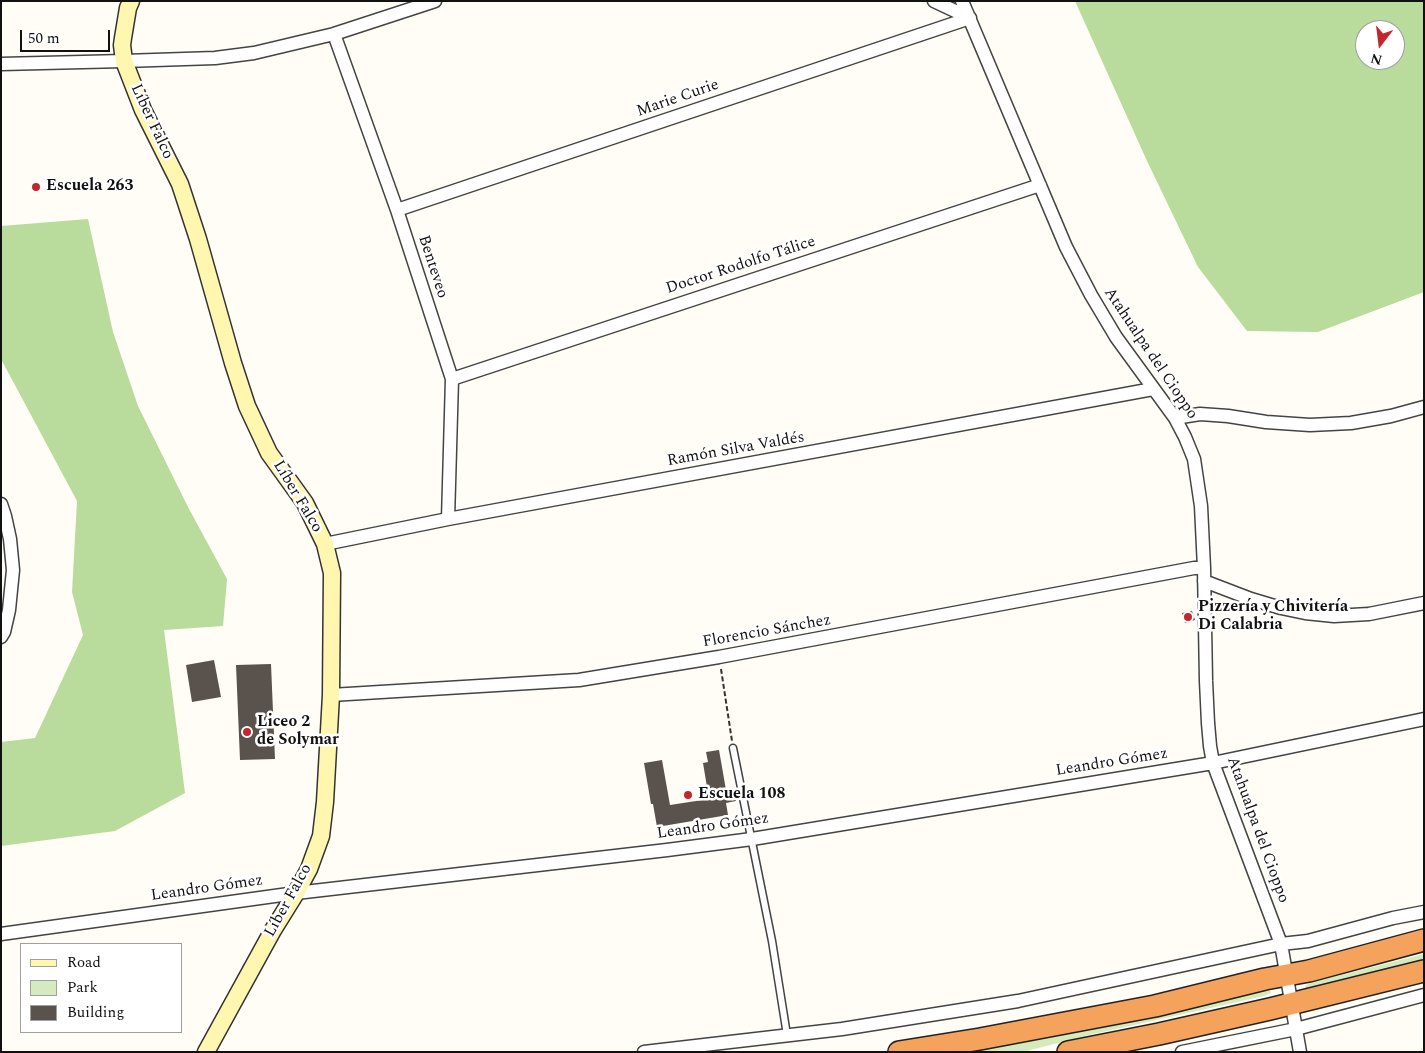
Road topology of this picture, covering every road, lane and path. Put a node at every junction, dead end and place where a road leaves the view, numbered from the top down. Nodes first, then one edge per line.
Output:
1 (131, 1) edge
2 (435, 1) edge
3 (934, 1) edge
4 (962, 1) edge
5 (970, 18) junction
6 (334, 34) junction
7 (124, 61) junction
8 (1, 64) edge
9 (1040, 185) junction
10 (397, 210) junction
11 (452, 378) junction
12 (1153, 389) junction
13 (1424, 407) edge
14 (1175, 418) junction
15 (1, 504) edge
16 (448, 519) junction
17 (325, 544) junction
18 (1204, 568) junction
19 (1204, 581) junction
20 (1424, 603) edge
21 (5, 608) edge
22 (1, 637) edge
23 (719, 657) junction
24 (331, 695) junction
25 (1424, 720) edge
26 (733, 748) joint
27 (1213, 763) junction
28 (752, 838) junction
29 (296, 893) junction
30 (1424, 912) edge
31 (1, 934) edge
32 (1424, 940) edge
33 (1281, 944) junction
34 (1424, 971) edge
35 (1288, 975) junction
36 (1424, 995) edge
37 (1292, 1003) junction
38 (1296, 1029) junction
39 (787, 1035) junction
40 (206, 1052) edge
41 (644, 1052) edge
42 (899, 1052) edge
43 (1068, 1052) edge
44 (1182, 1052) edge
45 (1300, 1052) edge

1 - 7 street, Líber Falco
2 - 6 street
3 - 5 street
4 - 5 street, Atahualpa del Cioppo
5 - 9 street, Atahualpa del Cioppo
5 - 10 street, Marie Curie
6 - 7 street
6 - 10 street, Benteveo
7 - 8 street
7 - 17 street, Líber Falco
9 - 11 street, Doctor Rodolfo Tálice
9 - 12 street, Atahualpa del Cioppo
10 - 11 street, Benteveo
11 - 16 street, Benteveo
12 - 14 street, Atahualpa del Cioppo
12 - 16 street, Ramón Silva Valdés
13 - 14 street
14 - 18 street, Atahualpa del Cioppo
15 - 21 street
16 - 17 street, Ramón Silva Valdés
17 - 24 street, Líber Falco
18 - 19 street, Atahualpa del Cioppo
18 - 23 street, Florencio Sánchez
19 - 20 street
19 - 27 street, Atahualpa del Cioppo
21 - 22 street
23 - 24 street, Florencio Sánchez
23 - 26 path
24 - 29 street, Líber Falco
25 - 27 street, Leandro Gómez
26 - 28 lane
27 - 28 street, Leandro Gómez
27 - 33 street, Atahualpa del Cioppo
28 - 29 street, Leandro Gómez
28 - 39 lane
29 - 31 street, Leandro Gómez
29 - 40 street, Líber Falco
30 - 33 street
32 - 35 highway
33 - 35 street, Atahualpa del Cioppo
33 - 39 street
34 - 37 highway
35 - 37 street, Atahualpa del Cioppo
35 - 42 highway
36 - 38 street
37 - 38 street, Atahualpa del Cioppo
37 - 43 highway
38 - 44 street
38 - 45 street, Atahualpa del Cioppo
39 - 41 street

